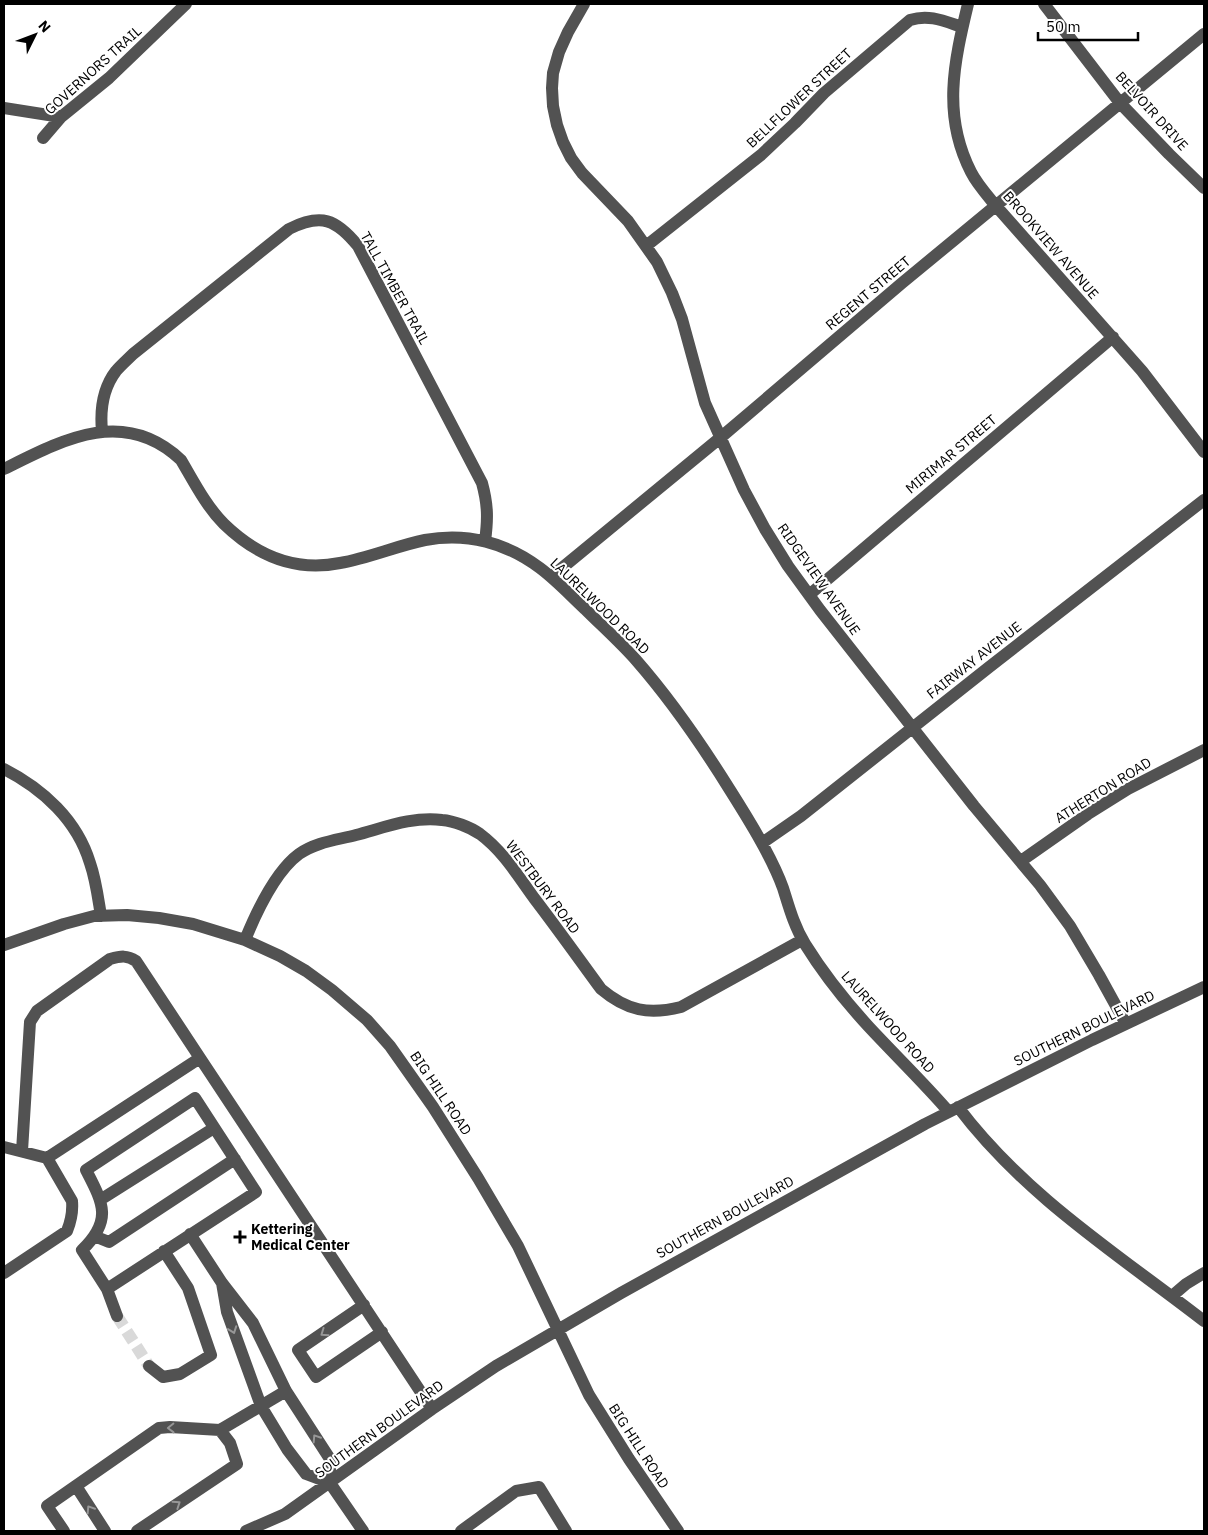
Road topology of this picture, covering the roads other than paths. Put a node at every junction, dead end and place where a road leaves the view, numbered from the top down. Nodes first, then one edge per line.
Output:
1 (186, 4) edge
2 (584, 4) edge
3 (968, 4) edge
4 (1044, 4) edge
5 (962, 27) junction
6 (1204, 34) edge
7 (1120, 103) junction
8 (4, 108) edge
9 (61, 117) junction
10 (43, 138) dead end
11 (1204, 188) edge
12 (996, 206) junction
13 (646, 246) junction
14 (1113, 338) junction
15 (102, 431) junction
16 (720, 438) junction
17 (1204, 452) edge
18 (4, 469) edge
19 (1204, 500) edge
20 (486, 541) junction
21 (551, 577) junction
22 (808, 595) junction
23 (912, 728) junction
24 (1204, 750) edge
25 (4, 769) edge
26 (762, 843) junction
27 (1021, 861) junction
28 (102, 916) junction
29 (244, 940) junction
30 (802, 940) junction
31 (4, 945) edge
32 (1204, 987) edge
33 (1126, 1024) junction
34 (200, 1058) junction
35 (954, 1110) junction
36 (214, 1128) junction
37 (4, 1147) edge
38 (22, 1152) junction
39 (47, 1158) junction
40 (235, 1159) junction
41 (100, 1200) junction
42 (190, 1234) junction
43 (94, 1236) junction
44 (164, 1252) junction
45 (1204, 1273) edge
46 (4, 1274) edge
47 (222, 1283) junction
48 (106, 1289) junction
49 (1172, 1296) junction
50 (364, 1305) junction
51 (116, 1316) tunnel mouth
52 (1204, 1322) edge
53 (558, 1329) junction
54 (382, 1332) junction
55 (148, 1366) tunnel mouth
56 (286, 1391) junction
57 (261, 1406) junction
58 (432, 1408) junction
59 (220, 1430) junction
60 (330, 1483) junction
61 (76, 1486) junction
62 (285, 1514) junction
63 (64, 1531) edge
64 (105, 1531) edge
65 (137, 1531) edge
66 (246, 1531) edge
67 (269, 1531) edge
68 (363, 1531) edge
69 (461, 1531) edge
70 (566, 1531) edge
71 (678, 1531) edge

1 - 9 street, GOVERNORS TRAIL
2 - 13 street, RIDGEVIEW AVENUE
3 - 5 street
4 - 7 street, BELVOIR DRIVE
5 - 12 street, BROOKVIEW AVENUE
5 - 13 street, BELLFLOWER STREET
6 - 7 street, REGENT STREET
7 - 11 street, BELVOIR DRIVE
7 - 12 street, REGENT STREET
8 - 9 street
9 - 10 street, GOVERNORS TRAIL
12 - 14 street, BROOKVIEW AVENUE
12 - 16 street, REGENT STREET
13 - 16 street, RIDGEVIEW AVENUE
14 - 17 street, BROOKVIEW AVENUE
14 - 22 street, MIRIMAR STREET
15 - 18 street, LAURELWOOD ROAD
15 - 20 street, LAURELWOOD ROAD
15 - 20 street, TALL TIMBER TRAIL
16 - 21 street, REGENT STREET
16 - 22 street, RIDGEVIEW AVENUE
19 - 23 street, FAIRWAY AVENUE
20 - 21 street, LAURELWOOD ROAD
21 - 26 street, LAURELWOOD ROAD
22 - 23 street, RIDGEVIEW AVENUE
23 - 26 street, FAIRWAY AVENUE
23 - 27 street, RIDGEVIEW AVENUE
24 - 27 street, ATHERTON ROAD
25 - 28 street
26 - 30 street, LAURELWOOD ROAD
27 - 33 street, RIDGEVIEW AVENUE
28 - 29 street, BIG HILL ROAD
28 - 31 street, BIG HILL ROAD
29 - 30 street, WESTBURY ROAD
29 - 53 street, BIG HILL ROAD
30 - 35 street, LAURELWOOD ROAD
32 - 33 street, SOUTHERN BOULEVARD
33 - 35 street, SOUTHERN BOULEVARD
34 - 38 street
34 - 39 street
34 - 50 street
35 - 49 street, LAURELWOOD ROAD
35 - 53 street, SOUTHERN BOULEVARD
36 - 40 street
36 - 41 street
36 - 41 street
37 - 38 street
38 - 39 street
39 - 46 street
40 - 42 street
40 - 43 street
41 - 43 street
42 - 44 street
42 - 47 street
43 - 48 street
44 - 48 street
44 - 55 street
45 - 49 street
47 - 56 street
47 -> 57 street
48 - 51 street
49 - 52 street, LAURELWOOD ROAD
50 - 54 street
50 -> 54 street
53 - 58 street, SOUTHERN BOULEVARD
53 - 71 street, BIG HILL ROAD
54 - 58 street
56 - 57 street
60 -> 56 street
57 - 59 street
57 - 60 street
58 - 60 street, SOUTHERN BOULEVARD
59 -> 61 street
65 -> 59 street
60 - 62 street, SOUTHERN BOULEVARD
60 - 68 street
61 - 63 street
64 -> 61 street
62 - 66 street, SOUTHERN BOULEVARD
62 - 67 street, SOUTHERN BOULEVARD
69 - 70 street

